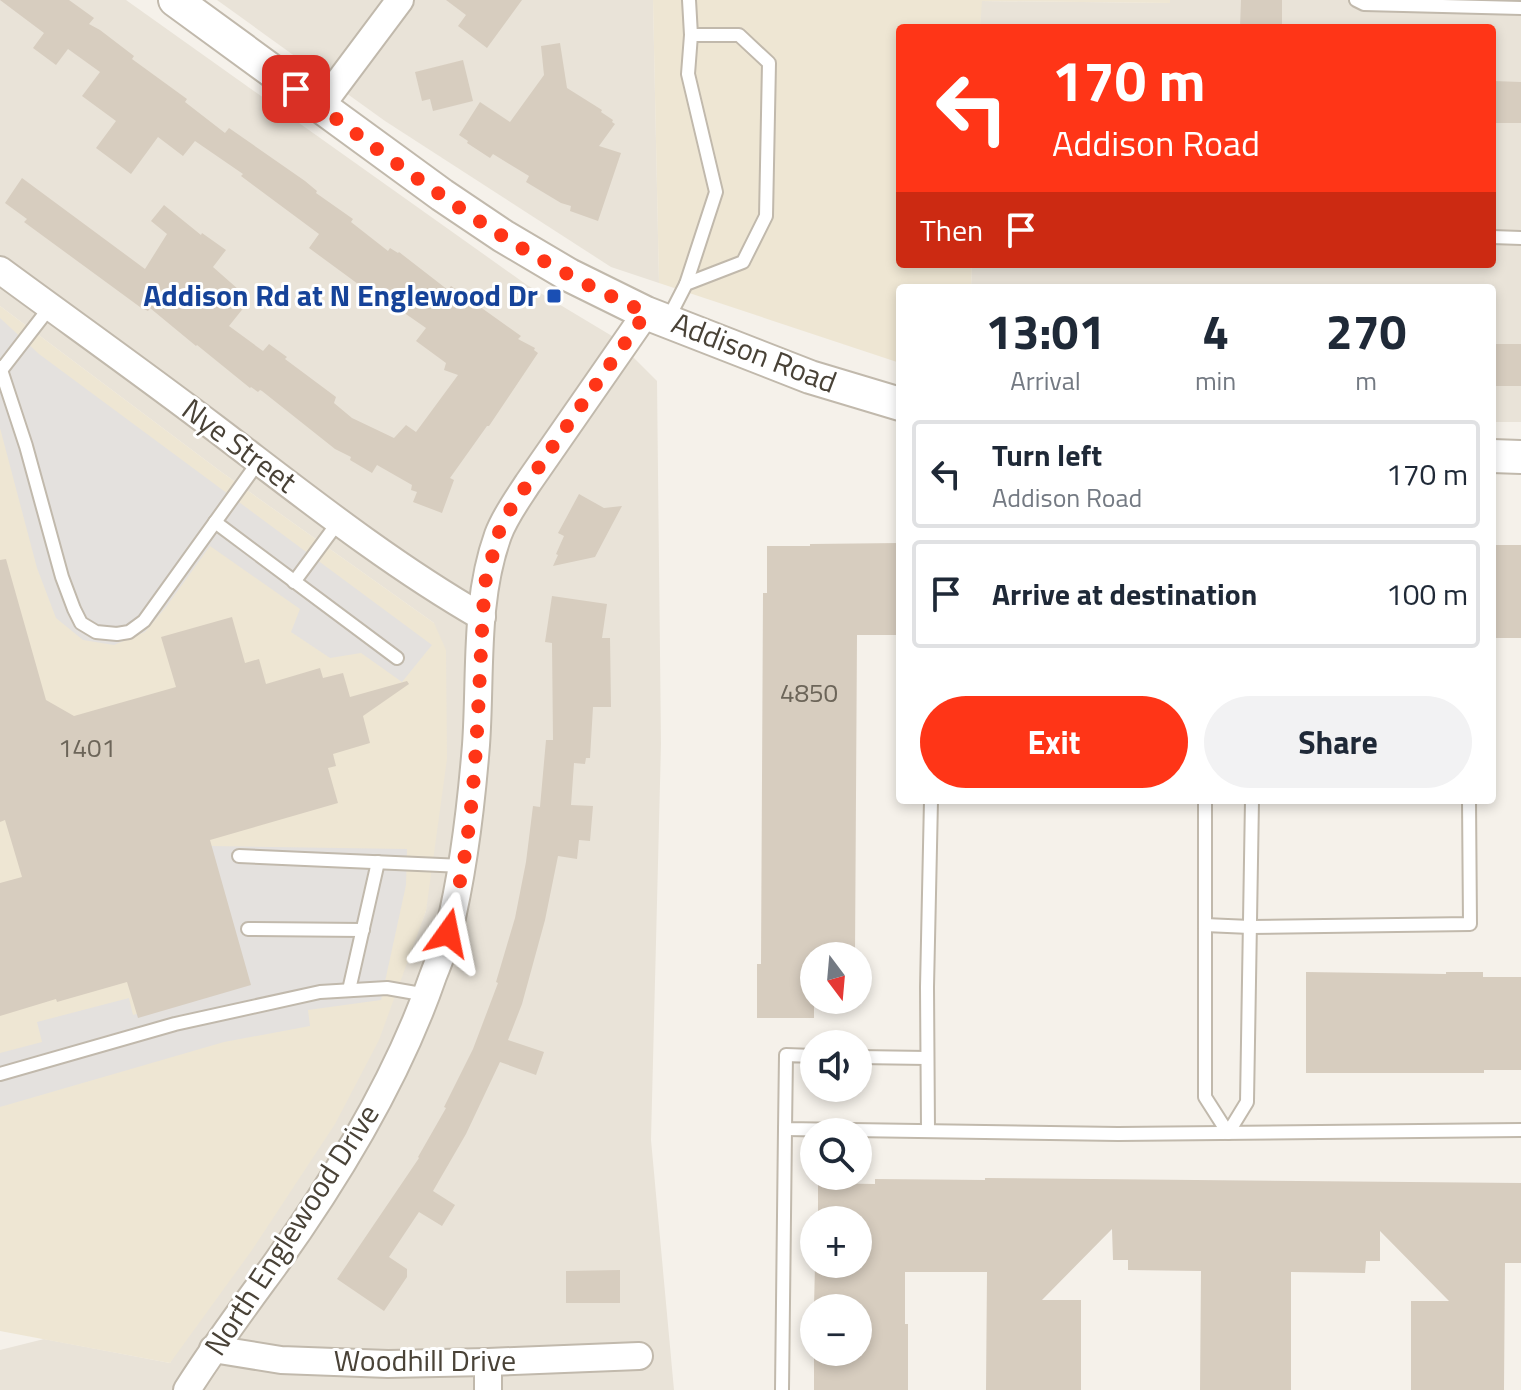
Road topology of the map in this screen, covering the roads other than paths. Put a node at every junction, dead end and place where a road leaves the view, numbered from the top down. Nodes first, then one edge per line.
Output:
1 (175, 0) edge
2 (400, 0) edge
3 (689, 0) edge
4 (1356, 0) edge
5 (1521, 8) edge
6 (691, 35) junction
7 (320, 107) junction
8 (1496, 237) edge
9 (1521, 238) edge
10 (0, 270) edge
11 (686, 284) junction
12 (50, 307) junction
13 (656, 317) junction
14 (1, 368) edge
15 (896, 403) edge
16 (1496, 456) edge
17 (1521, 457) edge
18 (259, 461) junction
19 (339, 521) junction
20 (215, 522) junction
21 (294, 582) junction
22 (482, 617) junction
23 (397, 658) dead end
24 (931, 804) edge
25 (1205, 804) edge
26 (1252, 804) edge
27 (1469, 804) edge
28 (239, 856) dead end
29 (378, 862) junction
30 (463, 866) junction
31 (1205, 925) junction
32 (1250, 927) junction
33 (248, 929) dead end
34 (363, 930) junction
35 (349, 990) junction
36 (427, 995) junction
37 (800, 1056) edge
38 (872, 1057) edge
39 (927, 1058) junction
40 (0, 1074) edge
41 (785, 1129) junction
42 (928, 1130) junction
43 (1521, 1130) edge
44 (1228, 1133) junction
45 (213, 1349) junction
46 (639, 1356) dead end
47 (488, 1362) junction
48 (187, 1390) edge
49 (488, 1390) edge
50 (782, 1390) edge

1 - 7 street, Addison Road
2 - 7 street
3 - 6 lane
4 - 5 lane
6 - 11 lane
6 - 11 lane
7 - 13 street, Addison Road
8 - 9 lane
10 - 12 street, Nye Street
11 - 13 lane
12 - 14 lane
12 - 18 street, Nye Street
13 - 15 street, Addison Road
13 - 22 street, North Englewood Drive
14 - 20 lane
16 - 17 street
18 - 19 street, Nye Street
18 - 20 lane
19 - 21 lane
19 - 22 street, Nye Street
20 - 21 lane
21 - 23 lane
22 - 30 street, North Englewood Drive
24 - 39 lane
25 - 31 lane
26 - 32 lane
27 - 32 lane
28 - 29 lane
29 - 30 lane
29 - 34 lane
30 - 36 street, North Englewood Drive
31 - 32 lane
31 - 44 lane
32 - 44 lane
33 - 34 lane
34 - 35 lane
35 - 36 lane
35 - 40 lane
36 - 45 street, North Englewood Drive
37 - 41 lane
38 - 39 lane
39 - 42 lane
41 - 42 lane
41 - 50 lane
42 - 44 lane
43 - 44 lane
45 - 47 street, Woodhill Drive
45 - 48 street, North Englewood Drive
46 - 47 street, Woodhill Drive
47 - 49 street

